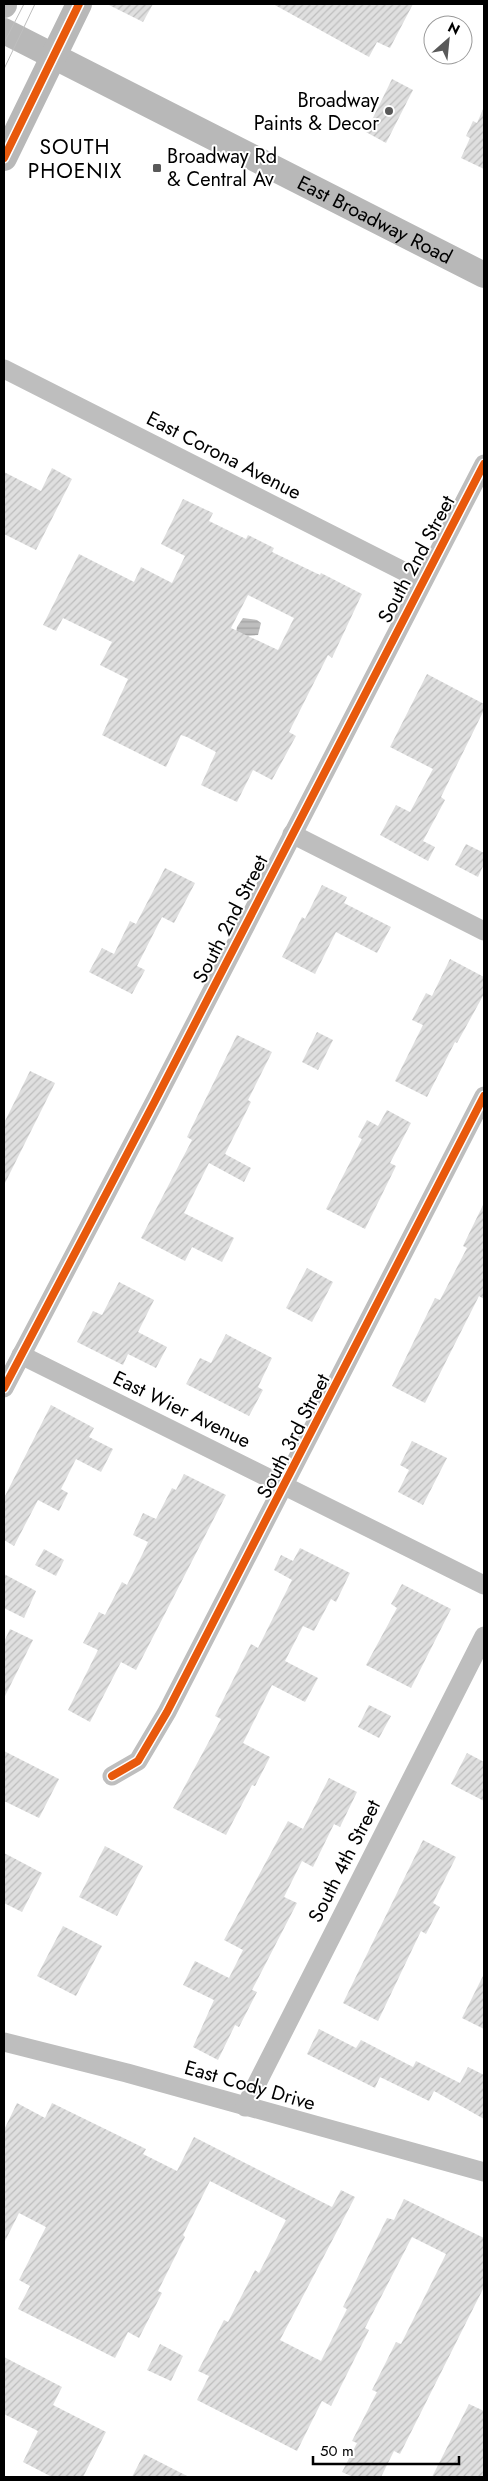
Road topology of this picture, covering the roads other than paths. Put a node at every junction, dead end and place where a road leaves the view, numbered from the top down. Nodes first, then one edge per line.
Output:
1 (79, 4) edge
2 (4, 31) edge
3 (52, 56) junction
4 (4, 158) edge
5 (484, 275) edge
6 (4, 369) edge
7 (484, 464) edge
8 (423, 581) junction
9 (292, 834) junction
10 (484, 931) edge
11 (484, 1096) edge
12 (21, 1355) junction
13 (4, 1388) edge
14 (286, 1486) junction
15 (484, 1585) edge
16 (484, 1636) edge
17 (112, 1776) dead end
18 (4, 2042) edge
19 (244, 2107) junction
20 (484, 2172) edge

1 - 3 main road
2 - 3 main road, East Broadway Road
3 - 4 main road
3 - 5 main road, East Broadway Road
6 - 8 street, East Corona Avenue
7 - 8 street, South 2nd Street
8 - 9 street, South 2nd Street
9 - 10 street
9 - 12 street, South 2nd Street
11 - 14 street, South 3rd Street
12 - 13 street, South 2nd Street
12 - 14 street, East Wier Avenue
14 - 15 street, East Wier Avenue
14 - 17 street, South 3rd Street
16 - 19 street, South 4th Street
18 - 19 street, East Cody Drive
19 - 20 street, East Cody Drive

